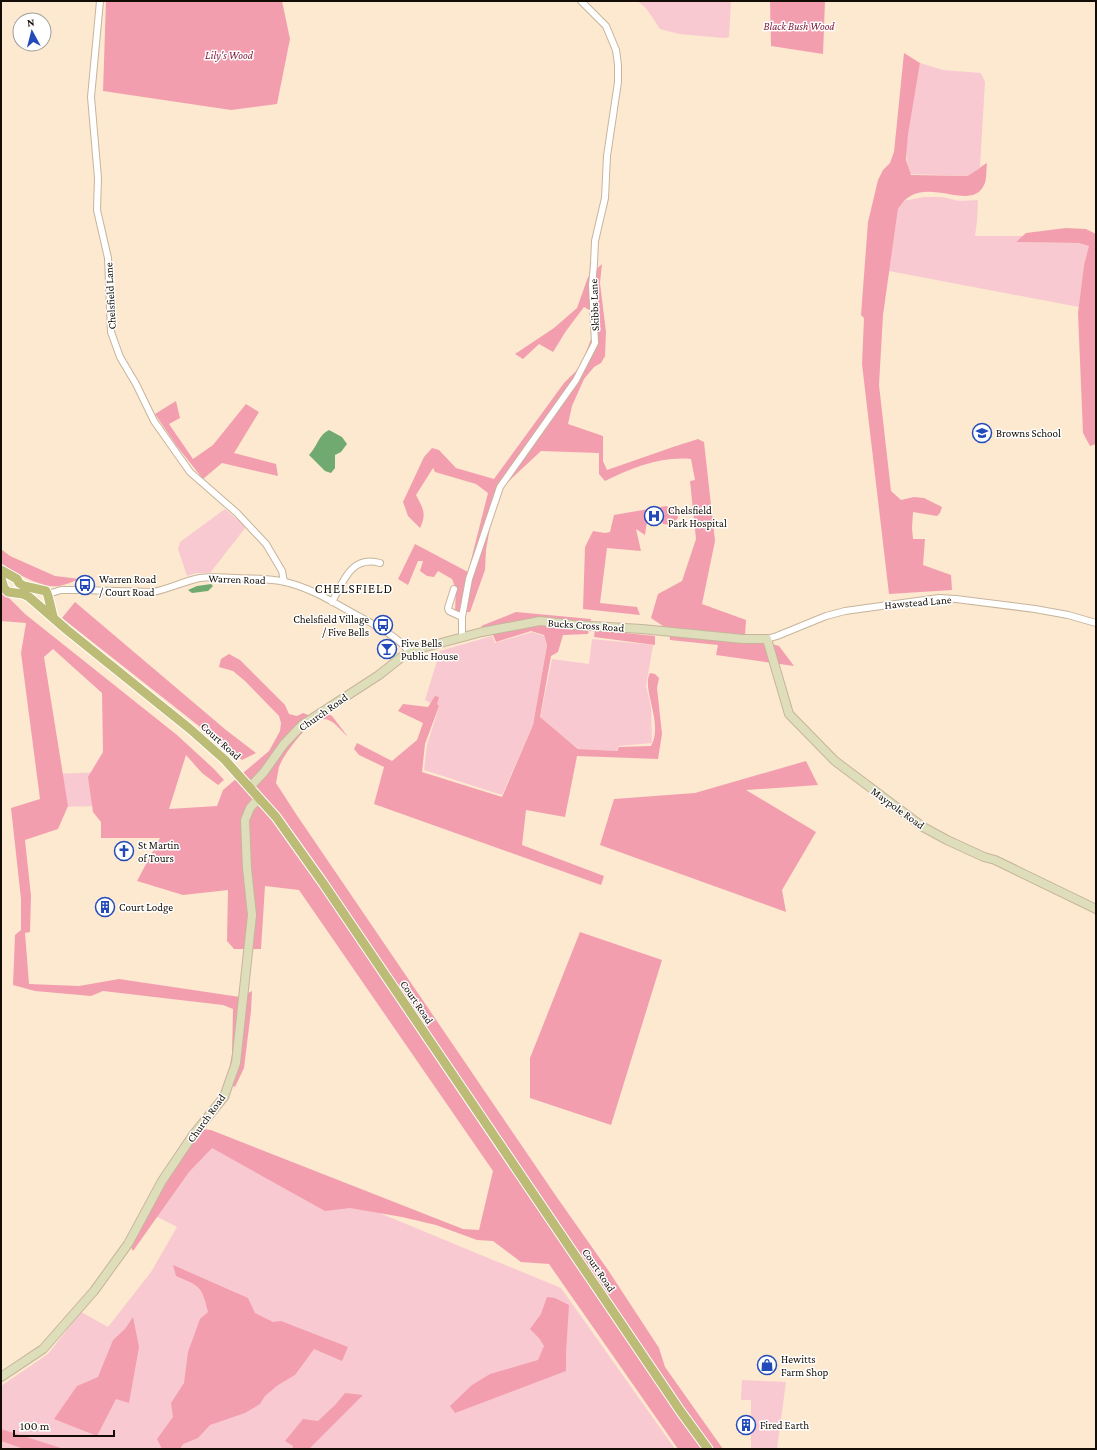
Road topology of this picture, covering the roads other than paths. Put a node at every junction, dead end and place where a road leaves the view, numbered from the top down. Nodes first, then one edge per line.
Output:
1 (100, 1) edge
2 (581, 1) edge
3 (380, 563) dead end
4 (1, 570) edge
5 (16, 580) junction
6 (284, 582) junction
7 (5, 588) edge
8 (39, 589) junction
9 (454, 589) dead end
10 (48, 595) junction
11 (35, 602) junction
12 (332, 602) junction
13 (53, 616) junction
14 (462, 617) junction
15 (1096, 623) edge
16 (462, 637) junction
17 (767, 639) junction
18 (409, 652) junction
19 (250, 787) junction
20 (259, 798) junction
21 (1096, 909) edge
22 (1, 1377) edge
23 (708, 1449) edge

1 - 6 street, Chelsfield Lane
2 - 14 street, Skibbs Lane
3 - 12 street
4 - 5 main road
5 - 7 main road
5 - 7 main road
5 - 8 main road
6 - 10 street, Warren Road
6 - 12 street, Warren Road
7 - 11 main road, Court Road
8 - 10 main road
8 - 11 main road
9 - 14 street
10 - 11 main road
10 - 13 main road
11 - 13 main road, Court Road
12 - 18 street, Warren Road
13 - 19 main road, Court Road
14 - 16 street, Skibbs Lane
15 - 17 street, Hawstead Lane
16 - 17 street, Bucks Cross Road
16 - 18 street, Bucks Cross Road
17 - 21 street, Maypole Road
18 - 19 street, Church Road
19 - 20 main road, Court Road
20 - 22 street, Church Road
20 - 23 main road, Court Road

